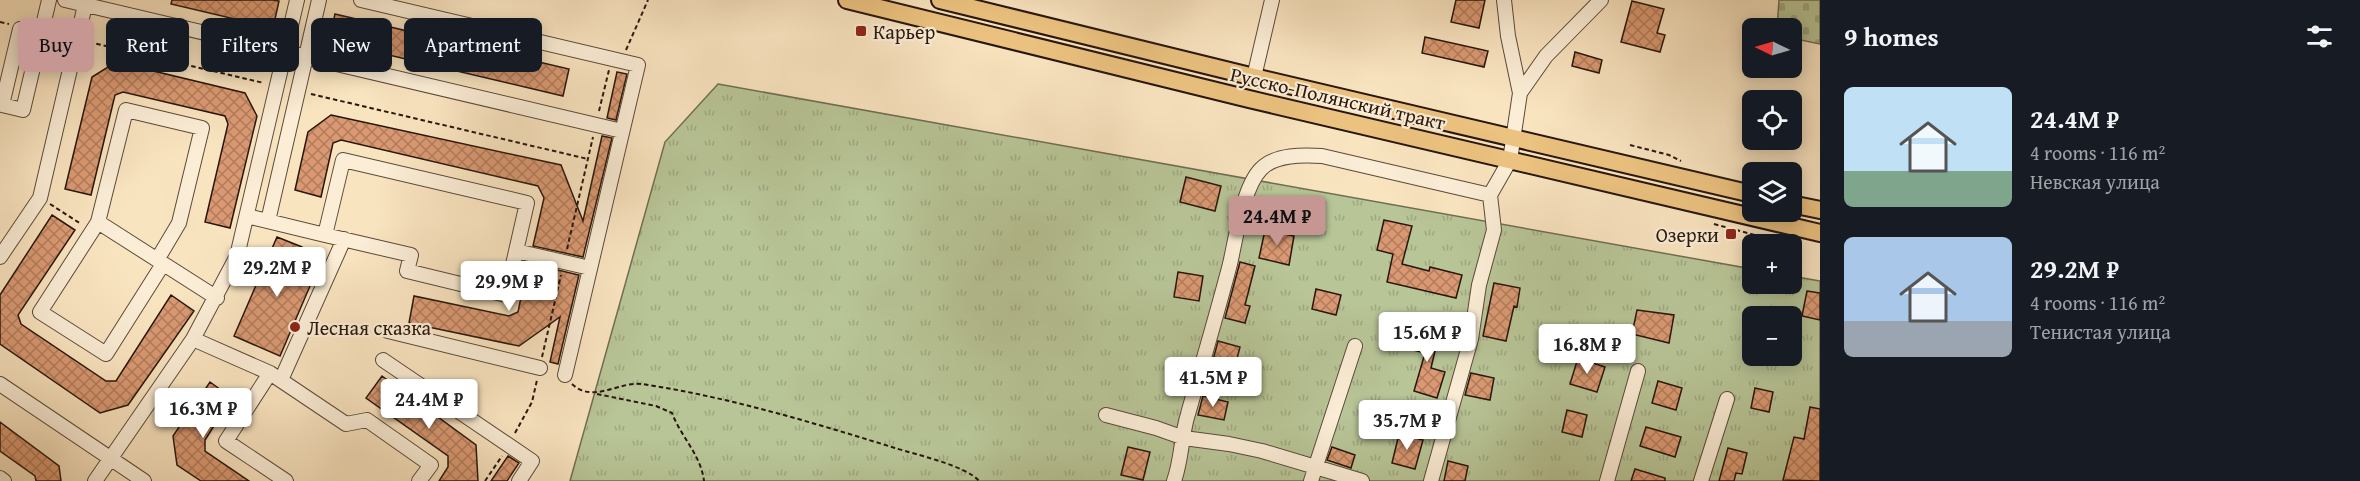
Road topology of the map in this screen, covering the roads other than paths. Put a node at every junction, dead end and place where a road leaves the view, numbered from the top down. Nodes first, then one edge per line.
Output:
1 (49, 0) edge
2 (64, 0) edge
3 (297, 0) edge
4 (320, 0) edge
5 (361, 0) edge
6 (847, 0) edge
7 (940, 0) edge
8 (1272, 0) edge
9 (1504, 0) edge
10 (1601, 0) edge
11 (83, 3) edge
12 (45, 18) edge
13 (293, 18) edge
14 (201, 32) edge
15 (18, 35) edge
16 (299, 55) edge
17 (306, 57) junction
18 (32, 72) edge
19 (280, 72) edge
20 (1254, 77) junction
21 (4, 78) edge
22 (1520, 93) junction
23 (1, 110) edge
24 (622, 131) junction
25 (1515, 138) junction
26 (1510, 160) junction
27 (1742, 192) edge
28 (1490, 195) junction
29 (1802, 206) edge
30 (1820, 210) edge
31 (247, 216) junction
32 (268, 221) junction
33 (95, 227) junction
34 (1820, 233) edge
35 (325, 235) junction
36 (344, 239) junction
37 (516, 250) junction
38 (0, 257) edge
39 (160, 262) junction
40 (590, 268) junction
41 (217, 298) junction
42 (388, 331) dead end
43 (193, 339) junction
44 (1355, 346) dead end
45 (382, 360) dead end
46 (540, 368) dead end
47 (1638, 371) dead end
48 (565, 375) road end
49 (275, 377) junction
50 (0, 384) edge
51 (1727, 399) dead end
52 (1106, 415) dead end
53 (1184, 438) junction
54 (110, 458) junction
55 (1313, 474) edge
56 (0, 478) edge
57 (4, 481) edge
58 (95, 481) edge
59 (144, 481) edge
60 (286, 481) edge
61 (420, 481) edge
62 (519, 481) edge
63 (1174, 481) edge
64 (1362, 481) edge
65 (1431, 481) edge
66 (1607, 481) edge
67 (1701, 481) edge

1 - 12 street
2 - 11 street
3 - 13 street
4 - 17 street
5 - 24 street
6 - 26 main road, Русско-Полянский тракт
7 - 20 main road, Русско-Полянский тракт
8 - 20 street
9 - 22 street
10 - 22 street
11 - 14 street
11 - 38 street
15 - 21 street
16 - 17 street
17 - 24 street
17 - 32 street
18 - 23 street
19 - 31 street
20 - 25 main road, Русско-Полянский тракт
21 - 23 street
22 - 25 street
24 - 40 street
25 - 26 street
25 - 27 main road, Русско-Полянский тракт
26 - 28 street
26 - 34 main road, Русско-Полянский тракт
28 - 53 street
28 - 65 street
29 - 30 main road
31 - 32 street
31 - 41 street
32 - 35 street
33 - 39 street
33 - 39 street
33 - 39 street
35 - 36 street
35 - 37 street
36 - 37 street
36 - 49 street
37 - 40 street
39 - 41 street
40 - 48 street
41 - 43 street
42 - 46 street
43 - 49 street
43 - 54 street
44 - 55 street
45 - 62 street
47 - 66 street
49 - 60 street
49 - 61 street
50 - 54 street
51 - 67 street
52 - 53 street
53 - 55 street
53 - 63 street
54 - 58 street
54 - 59 street
55 - 64 street
56 - 57 street

